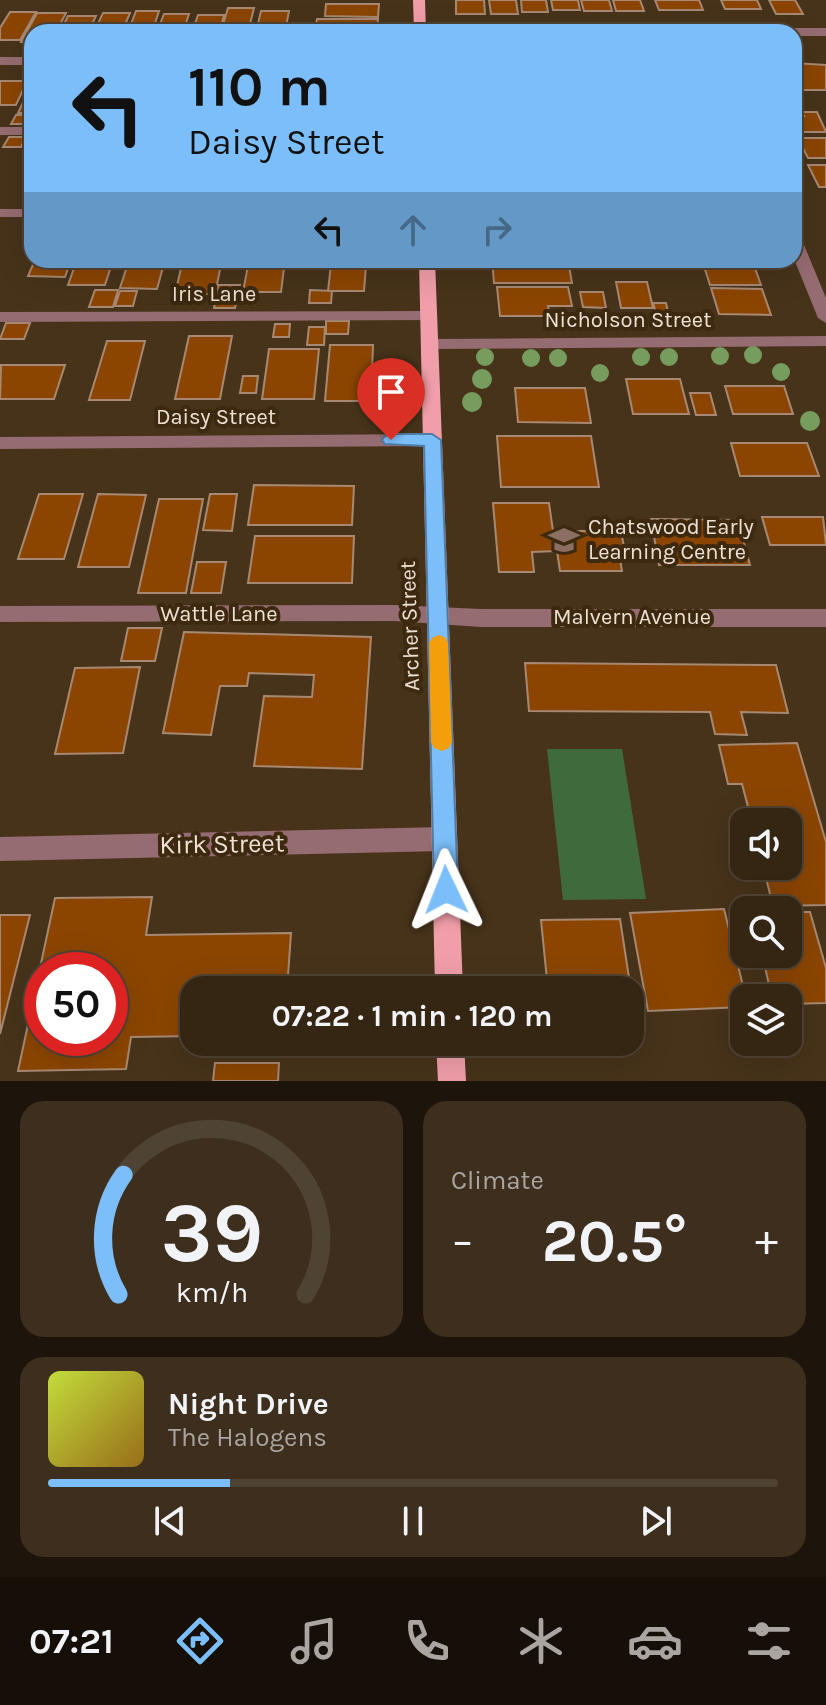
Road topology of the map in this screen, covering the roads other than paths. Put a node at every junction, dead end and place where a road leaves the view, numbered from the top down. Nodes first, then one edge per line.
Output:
1 (419, 0) edge
2 (420, 24) edge
3 (802, 32) edge
4 (826, 32) edge
5 (0, 61) edge
6 (24, 61) edge
7 (0, 131) edge
8 (24, 131) edge
9 (0, 213) edge
10 (24, 213) edge
11 (802, 260) edge
12 (427, 268) edge
13 (429, 316) junction
14 (0, 317) edge
15 (826, 318) edge
16 (826, 341) edge
17 (430, 344) junction
18 (432, 440) junction
19 (0, 443) edge
20 (0, 614) edge
21 (438, 617) junction
22 (826, 618) edge
23 (444, 839) junction
24 (0, 849) edge
25 (449, 976) edge
26 (451, 1056) edge
27 (452, 1081) edge

1 - 2 main road
3 - 4 street
5 - 6 street
7 - 8 street
9 - 10 street
11 - 15 street
12 - 13 main road, Archer Street
13 - 14 street, Iris Lane
13 - 17 main road, Archer Street
16 - 17 street, Nicholson Street
17 - 18 main road, Archer Street
18 - 19 street, Daisy Street
18 - 21 main road, Archer Street
20 - 21 street, Wattle Lane
21 - 22 street, Malvern Avenue
21 - 23 main road, Archer Street
23 - 24 street, Kirk Street
23 - 25 main road, Archer Street
26 - 27 main road

